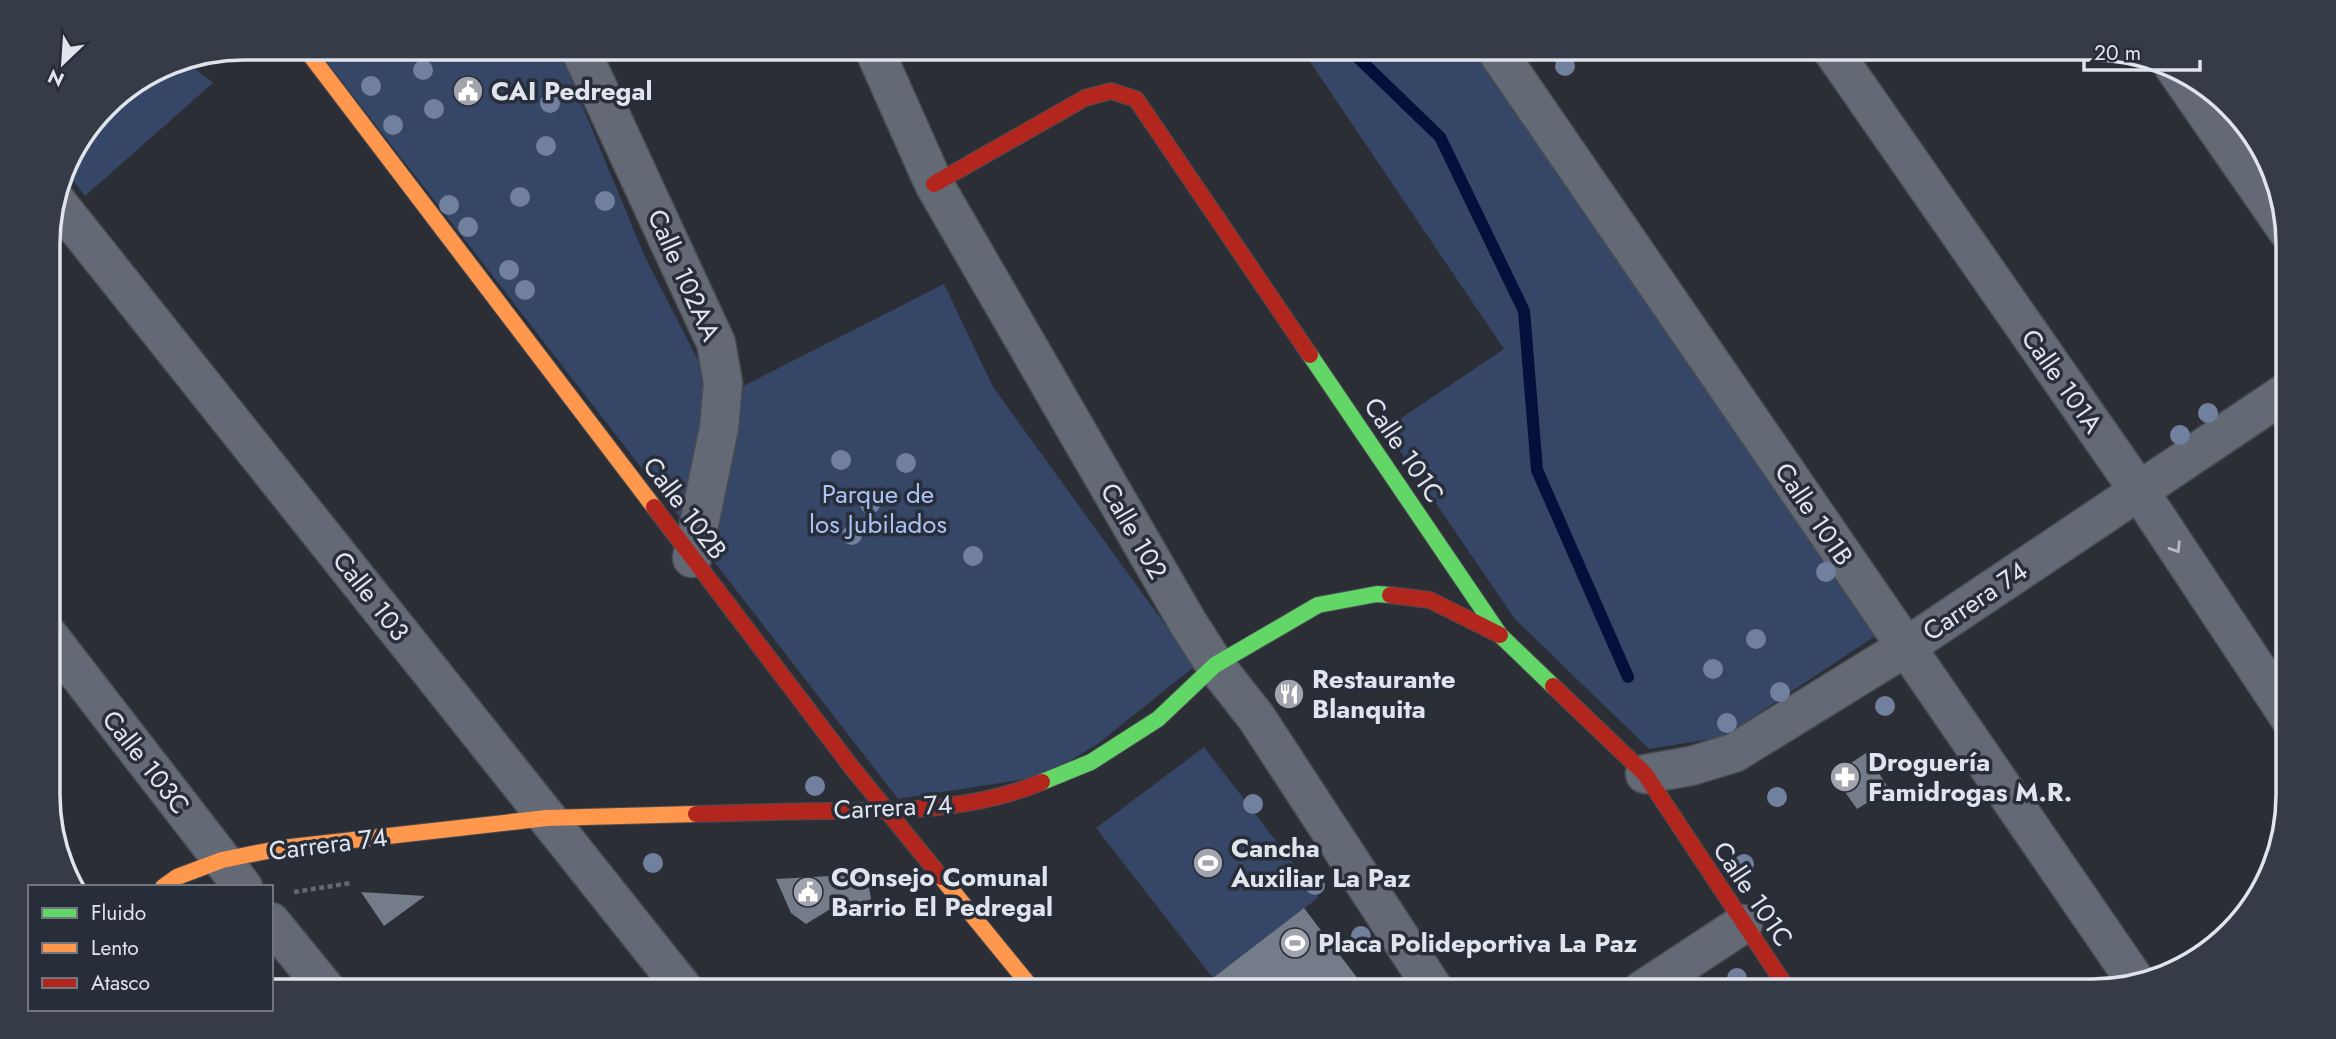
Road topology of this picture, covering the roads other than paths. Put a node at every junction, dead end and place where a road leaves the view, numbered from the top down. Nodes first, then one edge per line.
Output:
1 (314, 60) edge
2 (585, 60) edge
3 (879, 60) edge
4 (1517, 60) edge
5 (1839, 60) edge
6 (2187, 85) edge
7 (934, 184) junction
8 (63, 210) edge
9 (2273, 210) edge
10 (2276, 399) edge
11 (2139, 491) junction
12 (692, 558) junction
13 (1500, 635) junction
14 (1906, 648) junction
15 (60, 650) edge
16 (1215, 665) junction
17 (2276, 700) edge
18 (1645, 774) junction
19 (888, 812) junction
20 (547, 818) junction
21 (232, 873) edge
22 (166, 885) edge
23 (281, 911) edge
24 (1743, 924) junction
25 (2132, 975) edge
26 (320, 979) edge
27 (676, 979) edge
28 (1024, 979) edge
29 (1427, 979) edge
30 (1659, 979) edge
31 (1781, 979) edge

1 - 12 street, Calle 102B
2 - 12 street, Calle 102AA
3 - 7 street, Calle 102
4 - 14 street, Calle 101B
5 - 11 street, Calle 101A
6 - 9 street
7 - 13 street, Calle 101C
7 - 16 street, Calle 102
8 - 20 street, Calle 103
10 - 11 street, Carrera 74
11 - 14 street, Carrera 74
11 -> 17 street, Calle 101A
12 - 19 street, Calle 102B
13 - 16 street, Carrera 74
13 - 18 street, Calle 101C
14 - 18 street, Carrera 74
14 - 25 street, Calle 101B
15 - 21 street, Calle 103C
16 - 19 street, Carrera 74
16 - 29 street, Calle 102
18 - 24 street, Calle 101C
19 - 20 street, Carrera 74
19 - 28 street, Calle 102B
20 - 21 street, Carrera 74
20 - 27 street, Calle 103
21 - 22 street, Carrera 74
23 - 26 street
24 - 30 street
24 - 31 street, Calle 101C

